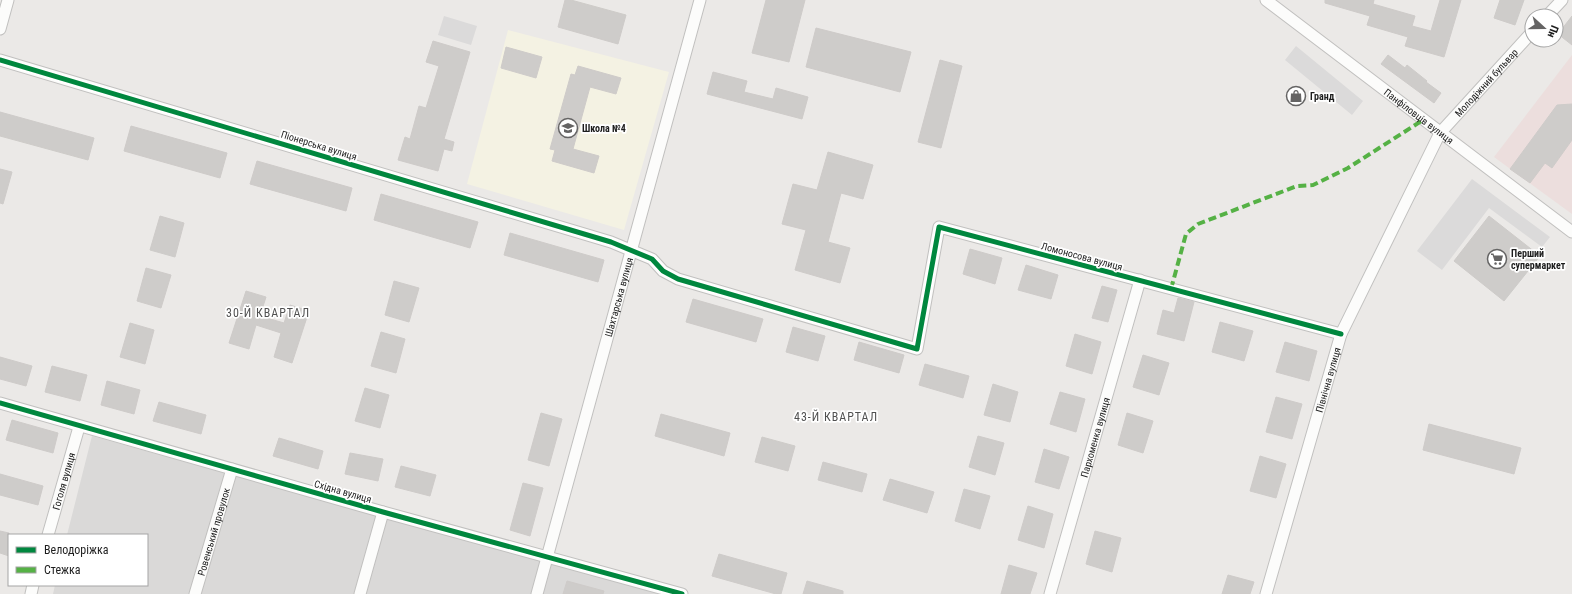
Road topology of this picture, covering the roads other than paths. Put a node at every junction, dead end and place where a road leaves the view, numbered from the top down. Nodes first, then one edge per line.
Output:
1 (8, 0) edge
2 (700, 0) edge
3 (1266, 0) edge
4 (1562, 0) edge
5 (1554, 8) edge
6 (0, 29) edge
7 (1524, 41) edge
8 (0, 60) edge
9 (1440, 133) junction
10 (1572, 232) edge
11 (632, 250) junction
12 (1140, 280) junction
13 (1341, 334) junction
14 (917, 349) joint
15 (0, 403) edge
16 (79, 427) junction
17 (232, 469) junction
18 (383, 512) junction
19 (48, 534) edge
20 (547, 558) junction
21 (195, 594) edge
22 (360, 594) edge
23 (537, 594) edge
24 (682, 594) edge
25 (1050, 594) edge
26 (1266, 594) edge

1 - 6 street
2 - 11 street, Шахтарська вулиця
3 - 9 street, Панфіловців вулиця
4 - 5 street
7 - 9 street, Молодіжний бульвар
8 - 11 street, Піонерська вулиця
9 - 10 street, Панфіловців вулиця
9 - 13 street, Північна вулиця
11 - 14 street, Піонерська вулиця
11 - 20 street, Шахтарська вулиця
12 - 13 street, Ломоносова вулиця
12 - 14 street, Ломоносова вулиця
12 - 25 street, Пархоменка вулиця
13 - 26 street, Північна вулиця
15 - 16 street, Східна вулиця
16 - 17 street, Східна вулиця
16 - 19 street, Гоголя вулиця
17 - 18 street, Східна вулиця
17 - 21 street, Ровенський провулок
18 - 20 street, Східна вулиця
18 - 22 street
20 - 23 street, Шахтарська вулиця
20 - 24 street, Східна вулиця

